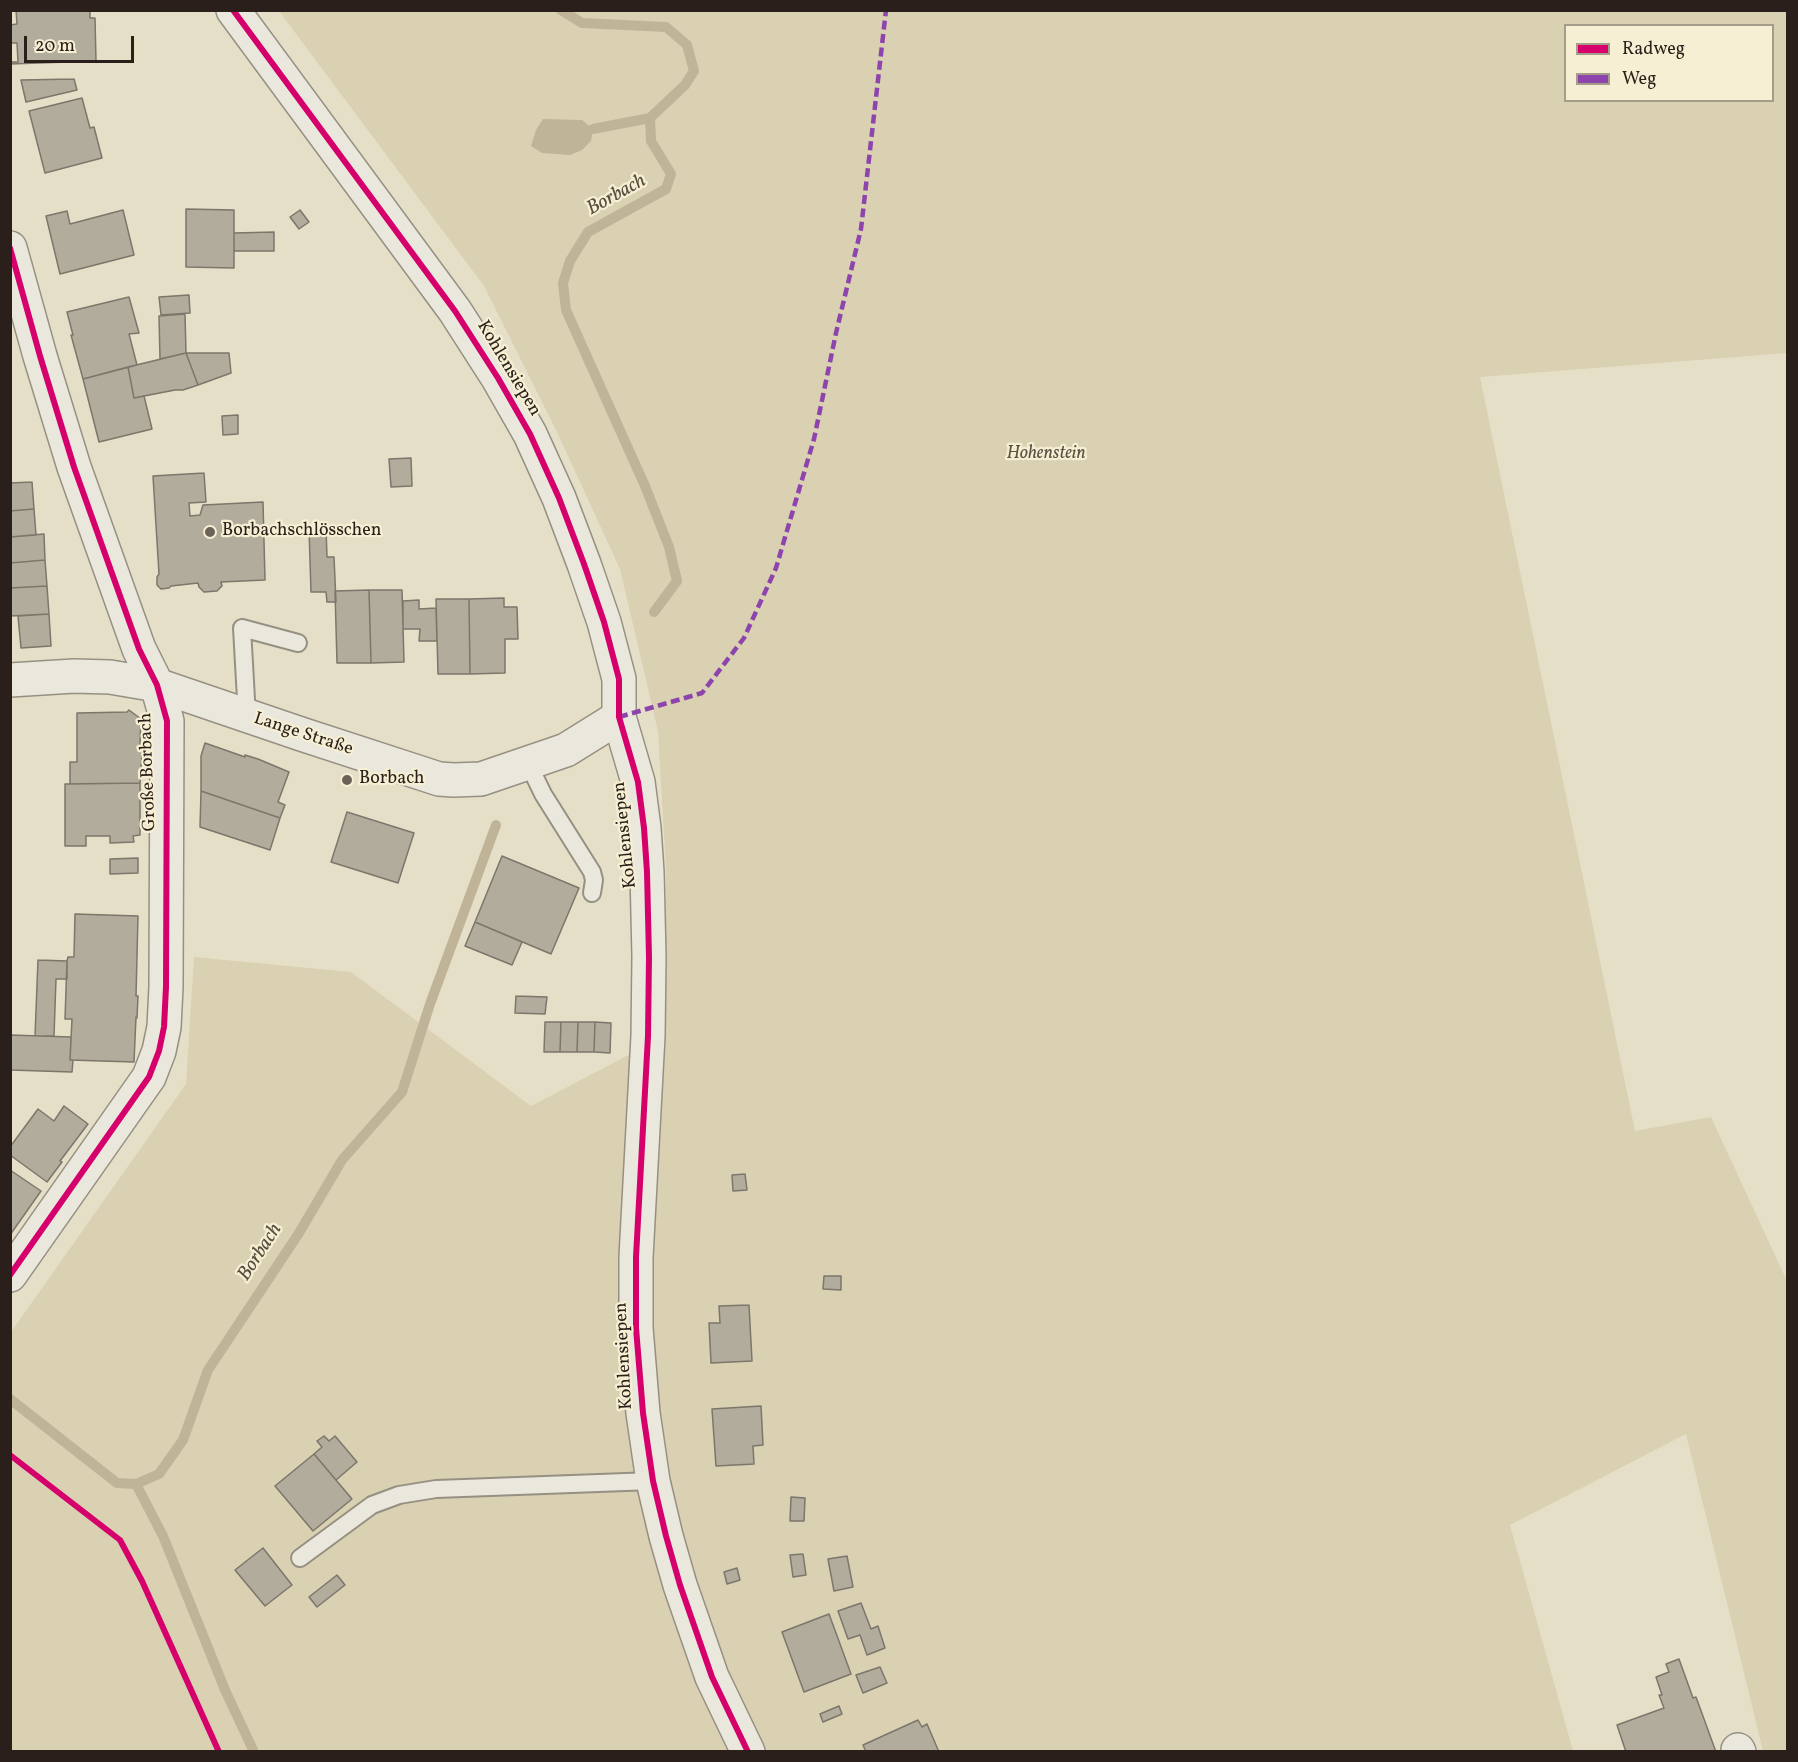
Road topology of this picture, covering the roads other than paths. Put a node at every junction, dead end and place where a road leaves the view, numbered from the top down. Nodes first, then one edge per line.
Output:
1 (232, 10) edge
2 (10, 248) edge
3 (298, 643) dead end
4 (10, 680) edge
5 (157, 685) junction
6 (247, 717) junction
7 (619, 717) junction
8 (528, 763) junction
9 (592, 893) dead end
10 (10, 1275) edge
11 (653, 1481) junction
12 (300, 1558) dead end
13 (748, 1752) edge

1 - 7 street, Kohlensiepen
2 - 5 street, Große Borbach
3 - 6 lane
4 - 5 street, Lange Straße
5 - 6 street, Lange Straße
5 - 10 street, Große Borbach
6 - 8 street, Lange Straße
7 - 8 street, Lange Straße
7 - 11 street, Kohlensiepen
8 - 9 lane
11 - 12 lane
11 - 13 street, Kohlensiepen

